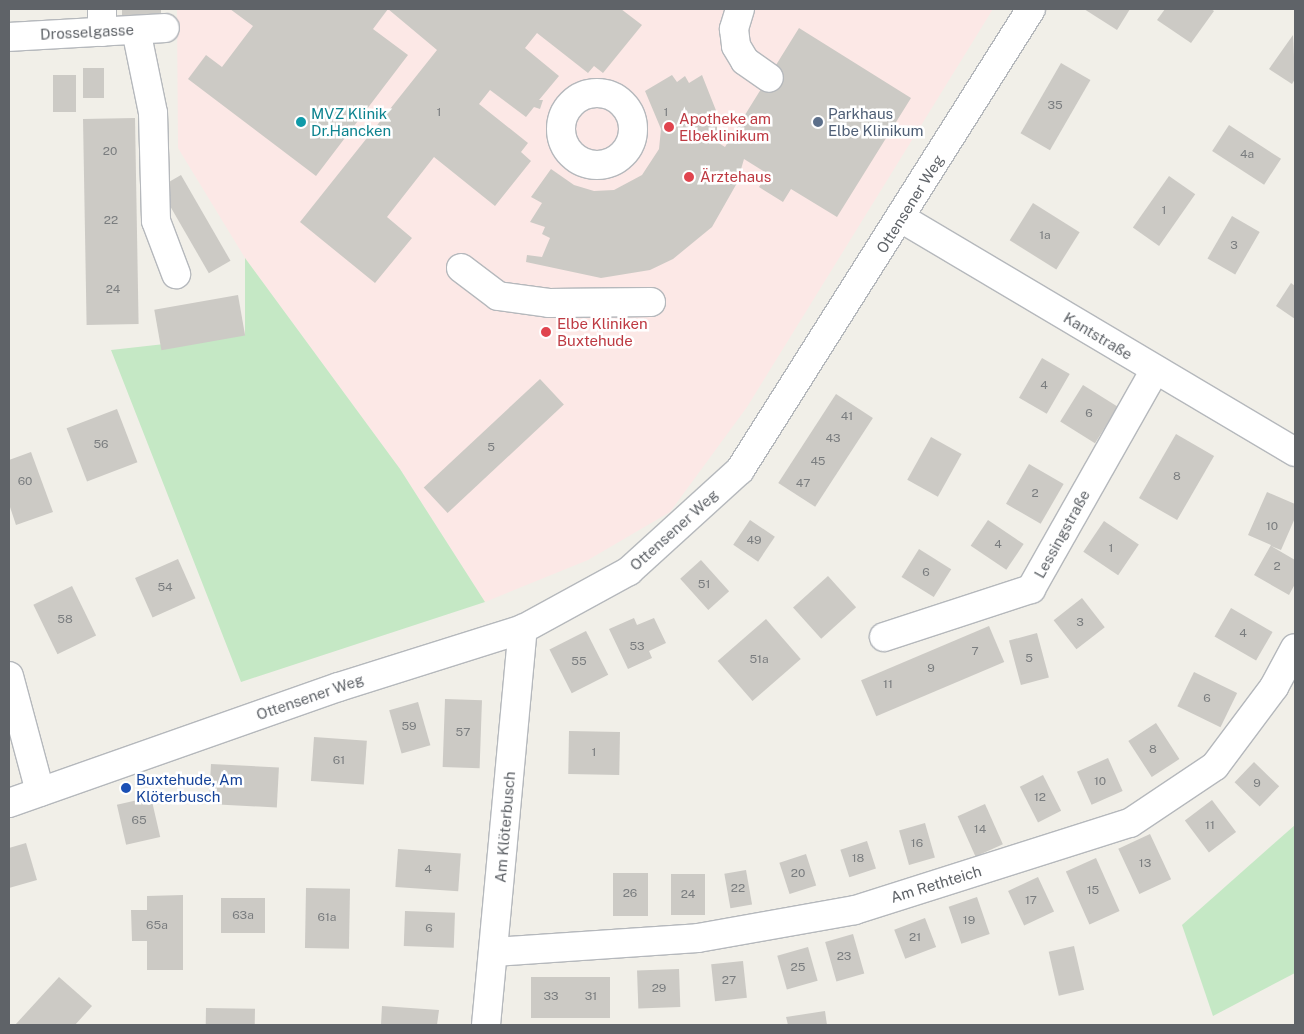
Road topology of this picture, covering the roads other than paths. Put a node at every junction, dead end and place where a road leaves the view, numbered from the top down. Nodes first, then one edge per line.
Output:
1 (740, 9) edge
2 (1031, 9) edge
3 (102, 20) edge
4 (165, 28) dead end
5 (136, 30) junction
6 (9, 37) edge
7 (769, 78) dead end
8 (901, 218) junction
9 (461, 268) dead end
10 (176, 274) dead end
11 (652, 302) dead end
12 (1155, 370) junction
13 (1295, 452) edge
14 (523, 629) junction
15 (884, 637) dead end
16 (1295, 648) edge
17 (9, 676) edge
18 (40, 792) junction
19 (9, 803) edge
20 (494, 952) junction
21 (486, 1025) edge

1 - 7 street
2 - 8 street, Ottensener Weg
3 - 5 street, Drosselgasse
3 - 6 street, Drosselgasse
4 - 5 street, Drosselgasse
5 - 10 street
8 - 12 street, Kantstraße
8 - 14 street, Ottensener Weg
9 - 11 street
12 - 13 street, Kantstraße
12 - 15 street, Lessingstraße
14 - 18 street, Ottensener Weg
14 - 20 street, Am Klöterbusch
16 - 20 street, Am Rethteich
17 - 18 street
18 - 19 street, Ottensener Weg
20 - 21 street, Am Klöterbusch

